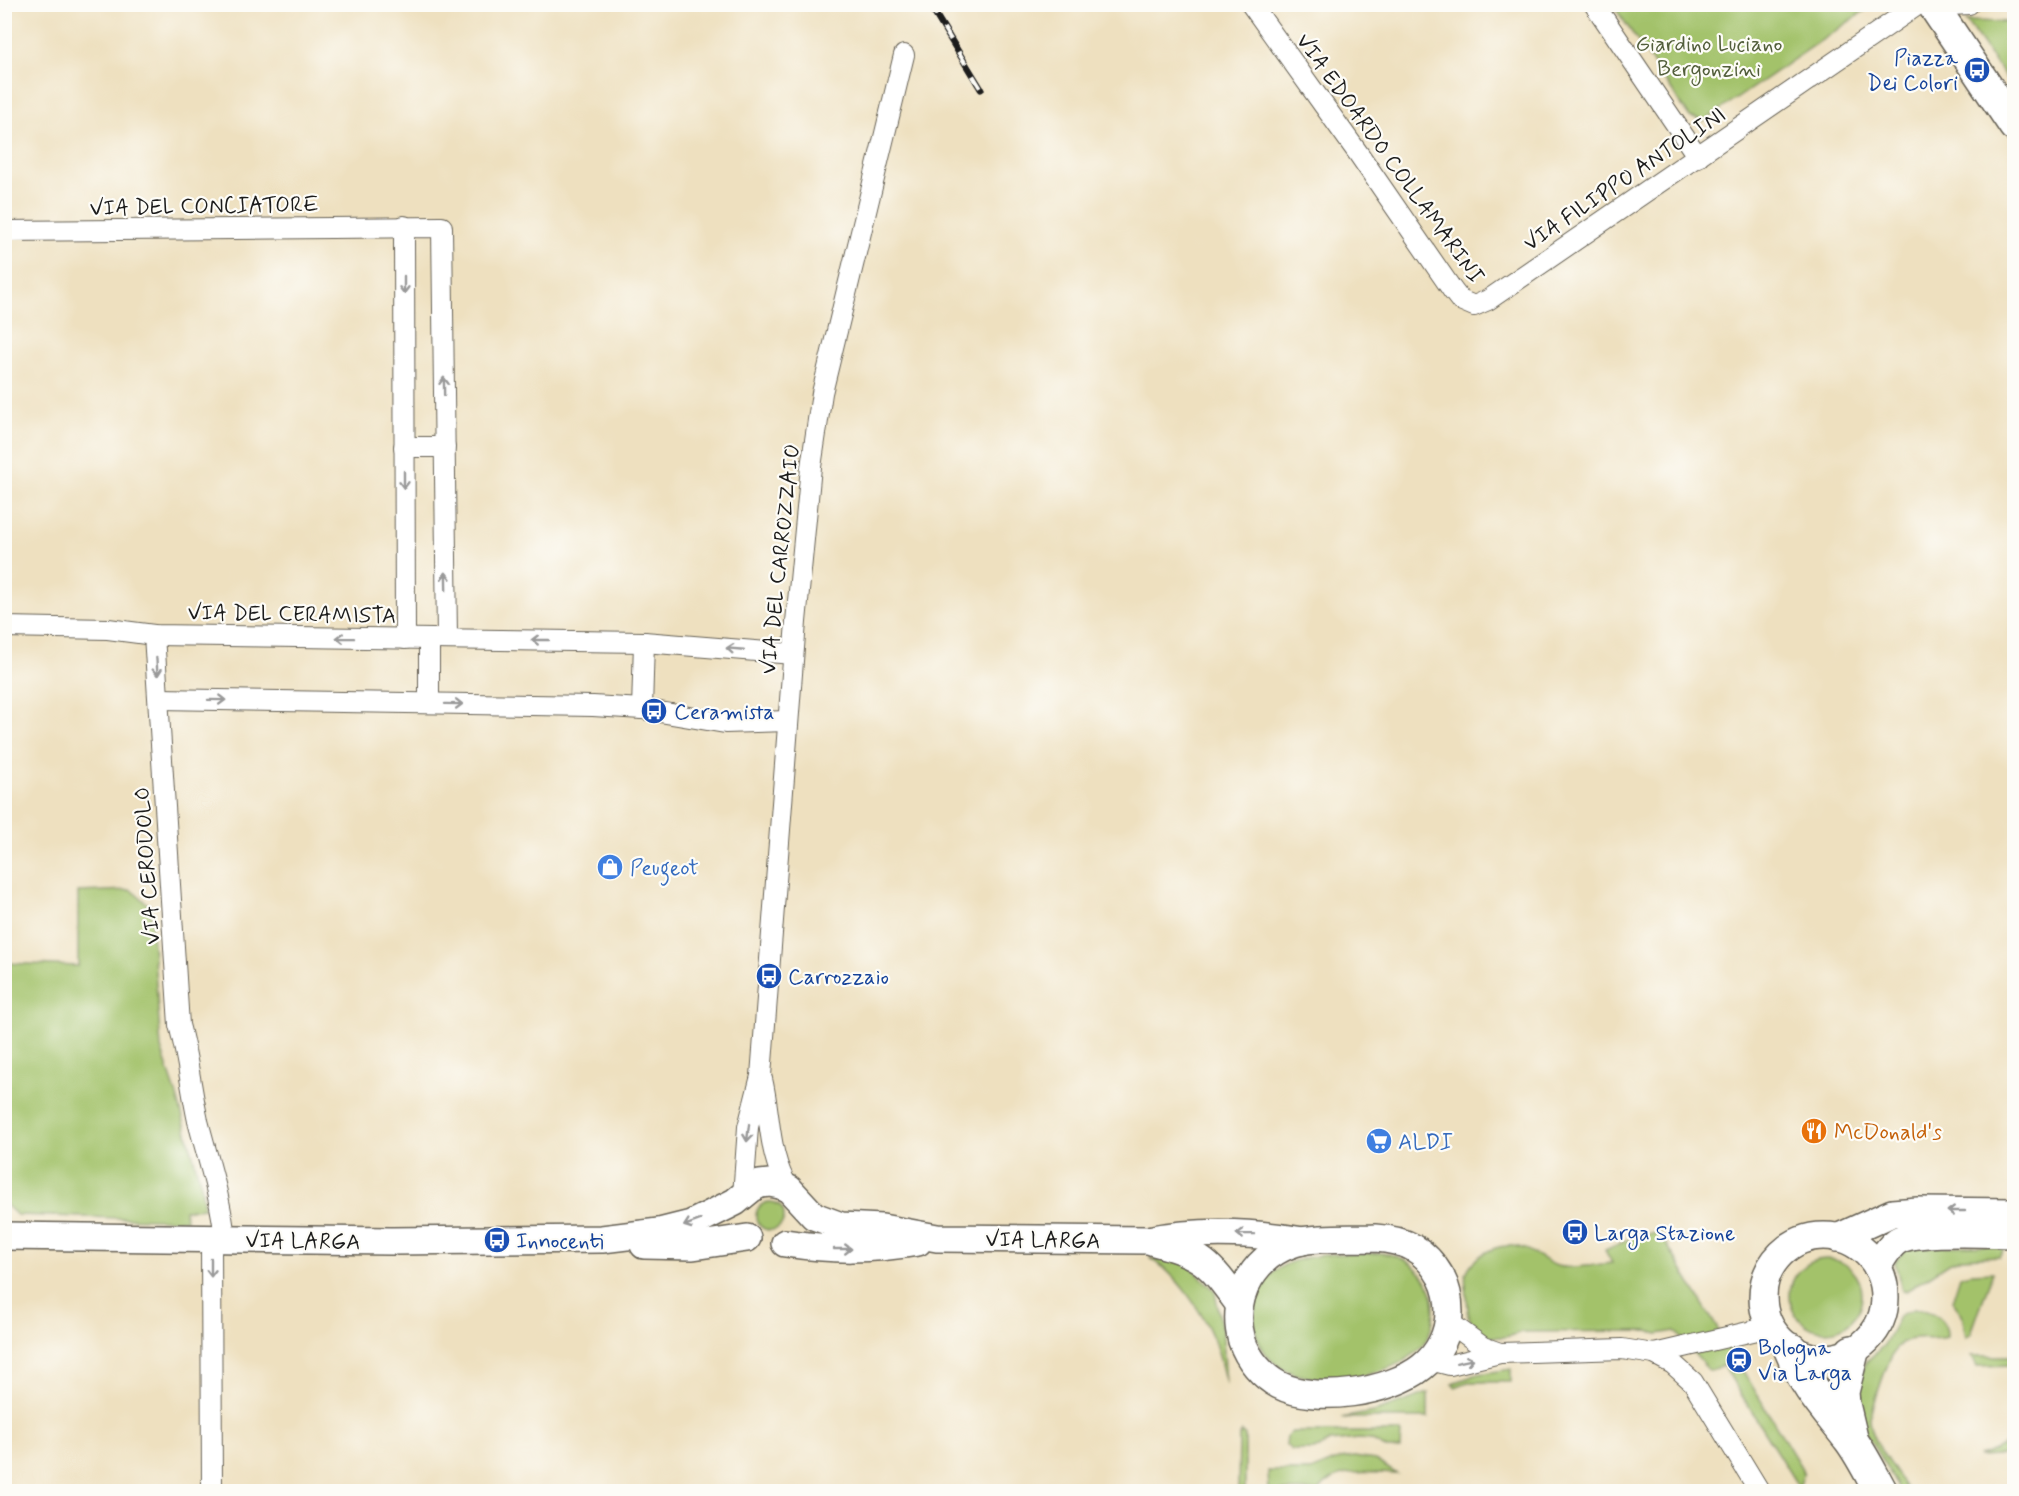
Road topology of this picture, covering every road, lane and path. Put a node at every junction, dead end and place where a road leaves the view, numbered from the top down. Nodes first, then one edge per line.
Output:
1 (1251, 4) edge
2 (1594, 4) edge
3 (1969, 4) edge
4 (1928, 5) edge
5 (904, 55) dead end
6 (2014, 126) edge
7 (1698, 157) junction
8 (404, 226) junction
9 (4, 231) edge
10 (1474, 306) joint
11 (404, 447) junction
12 (445, 447) junction
13 (4, 627) edge
14 (154, 635) junction
15 (405, 639) junction
16 (438, 639) junction
17 (644, 642) junction
18 (793, 654) junction
19 (159, 699) junction
20 (429, 703) junction
21 (642, 709) junction
22 (788, 721) junction
23 (761, 1076) junction
24 (794, 1195) junction
25 (743, 1196) junction
26 (2014, 1212) edge
27 (2014, 1234) edge
28 (4, 1236) edge
29 (747, 1238) junction
30 (937, 1238) junction
31 (1838, 1238) junction
32 (218, 1239) junction
33 (602, 1239) junction
34 (1148, 1240) junction
35 (1303, 1241) junction
36 (785, 1243) junction
37 (1877, 1267) junction
38 (1239, 1304) junction
39 (1449, 1322) junction
40 (1781, 1338) junction
41 (1852, 1352) junction
42 (1500, 1353) junction
43 (1654, 1354) junction
44 (1430, 1360) junction
45 (1851, 1440) junction
46 (212, 1491) edge
47 (1760, 1491) edge
48 (1881, 1491) edge

1 - 10 street, VIA EDOARDO COLLAMARINI
2 - 7 street
3 - 4 street
4 - 6 main road
4 - 7 street, VIA FILIPPO ANTOLINI
5 - 18 street, VIA DEL CARROZZAIO
7 - 10 street, VIA FILIPPO ANTOLINI
8 - 9 street, VIA DEL CONCIATORE
8 -> 11 street
12 -> 8 street, VIA DEL CONCIATORE
11 - 12 street
11 -> 15 street
16 -> 12 street
13 - 14 street
15 -> 14 street, VIA DEL CERAMISTA
14 -> 19 street, VIA CERODOLO
15 - 16 street, VIA DEL CERAMISTA
17 -> 16 street, VIA DEL CERAMISTA
16 - 20 street
18 -> 17 street, VIA DEL CERAMISTA
17 - 21 street
18 - 22 street, VIA DEL CARROZZAIO
19 -> 20 street
19 - 32 street, VIA CERODOLO
20 -> 21 street
21 - 22 street
22 - 23 street, VIA DEL CARROZZAIO
23 - 24 street, VIA DEL CARROZZAIO
23 -> 25 street, VIA DEL CARROZZAIO
24 - 25 main road, VIA LARGA
24 - 30 main road, VIA LARGA
24 - 36 main road
25 - 29 main road
25 -> 33 main road, VIA LARGA
26 -> 31 main road
27 - 37 main road
28 - 32 main road, VIA LARGA
29 - 33 main road, VIA LARGA
29 - 36 main road, VIA LARGA
30 - 34 main road, VIA LARGA
36 -> 30 main road, VIA LARGA
31 - 37 main road
31 - 40 main road
32 - 33 main road, VIA LARGA
32 -> 46 street, VIA CERODOLO
35 -> 34 main road, VIA LARGA
34 - 38 main road, VIA LARGA
35 - 38 main road
35 - 39 main road
37 - 41 main road
38 - 44 main road
39 - 42 street
39 - 44 main road
40 - 41 main road
40 - 43 street
40 - 45 highway
41 - 45 highway
42 - 43 street
44 -> 42 street
43 - 47 street
45 - 48 highway

